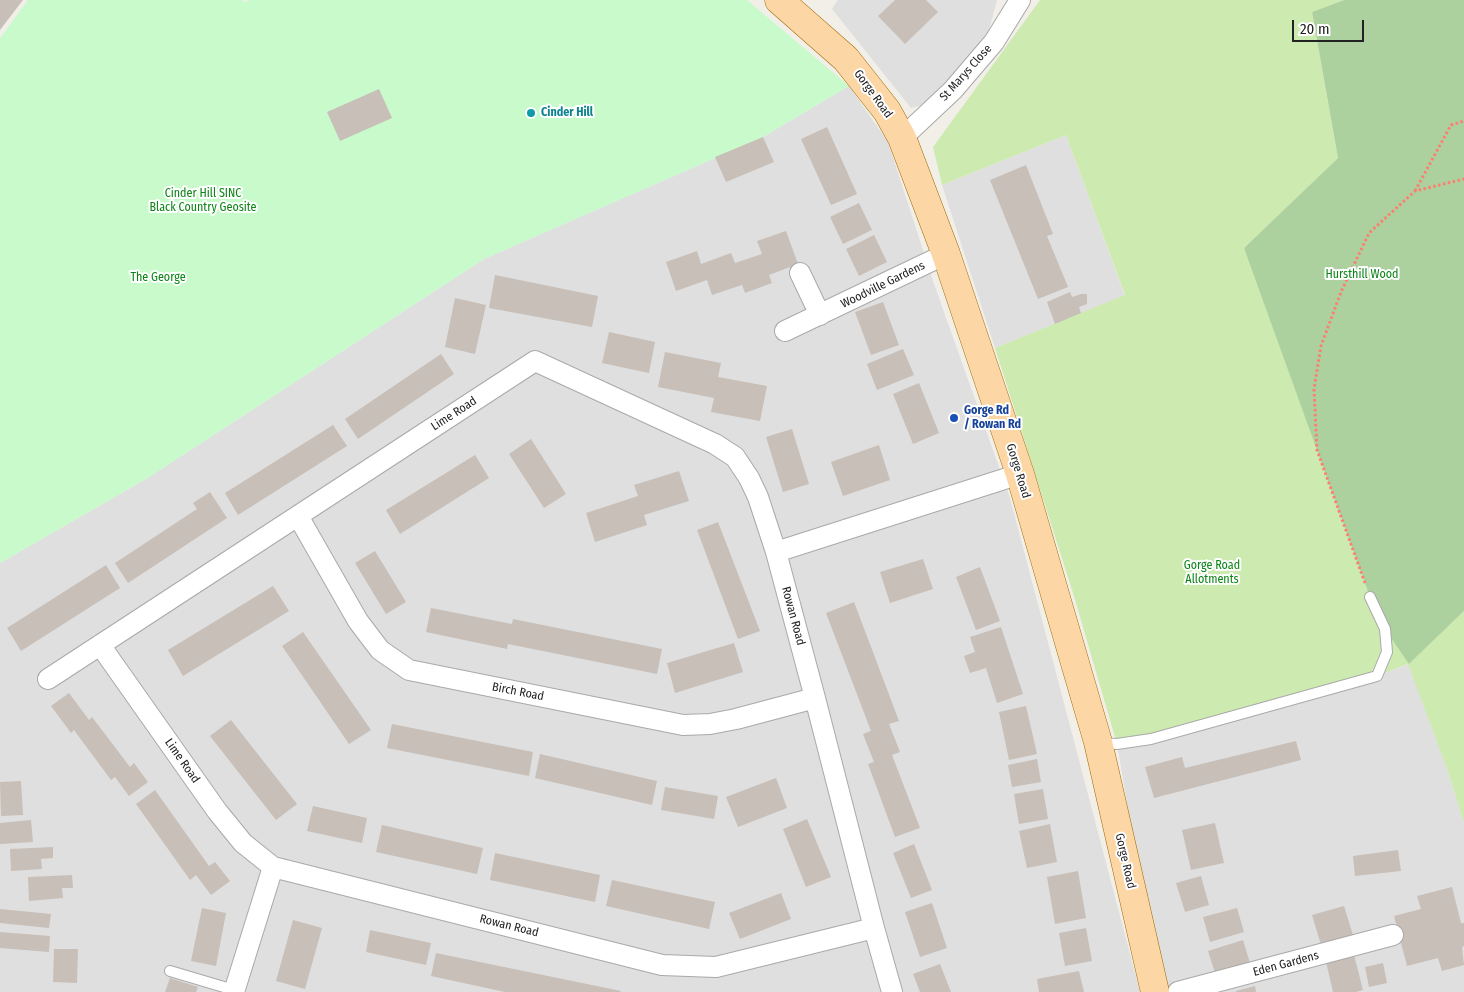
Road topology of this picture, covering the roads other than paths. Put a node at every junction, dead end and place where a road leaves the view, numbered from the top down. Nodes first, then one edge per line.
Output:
1 (779, 0) edge
2 (1020, 0) edge
3 (902, 138) junction
4 (946, 254) junction
5 (800, 273) dead end
6 (820, 315) junction
7 (785, 331) dead end
8 (1020, 474) junction
9 (298, 516) junction
10 (776, 552) junction
11 (1370, 597) road end
12 (100, 645) junction
13 (48, 679) dead end
14 (815, 698) junction
15 (1098, 742) junction
16 (274, 867) junction
17 (874, 928) junction
18 (1393, 936) dead end
19 (170, 971) dead end
20 (234, 991) edge
21 (892, 992) edge
22 (1155, 992) edge
23 (1178, 992) edge

1 - 3 main road, Gorge Road
2 - 3 street, St Marys Close
3 - 4 main road, Gorge Road
4 - 6 street, Woodville Gardens
4 - 8 main road, Gorge Road
5 - 6 street
6 - 7 street, Woodville Gardens
8 - 10 street
8 - 15 main road, Gorge Road
9 - 10 street, Lime Road
9 - 12 street, Lime Road
9 - 14 street, Birch Road
10 - 14 street, Rowan Road
11 - 15 lane
12 - 13 street, Lime Road
12 - 16 street, Lime Road
14 - 17 street, Rowan Road
15 - 22 main road, Gorge Road
16 - 17 street, Rowan Road
16 - 20 street
17 - 21 street, Rowan Road
18 - 23 street, Eden Gardens
19 - 20 lane

